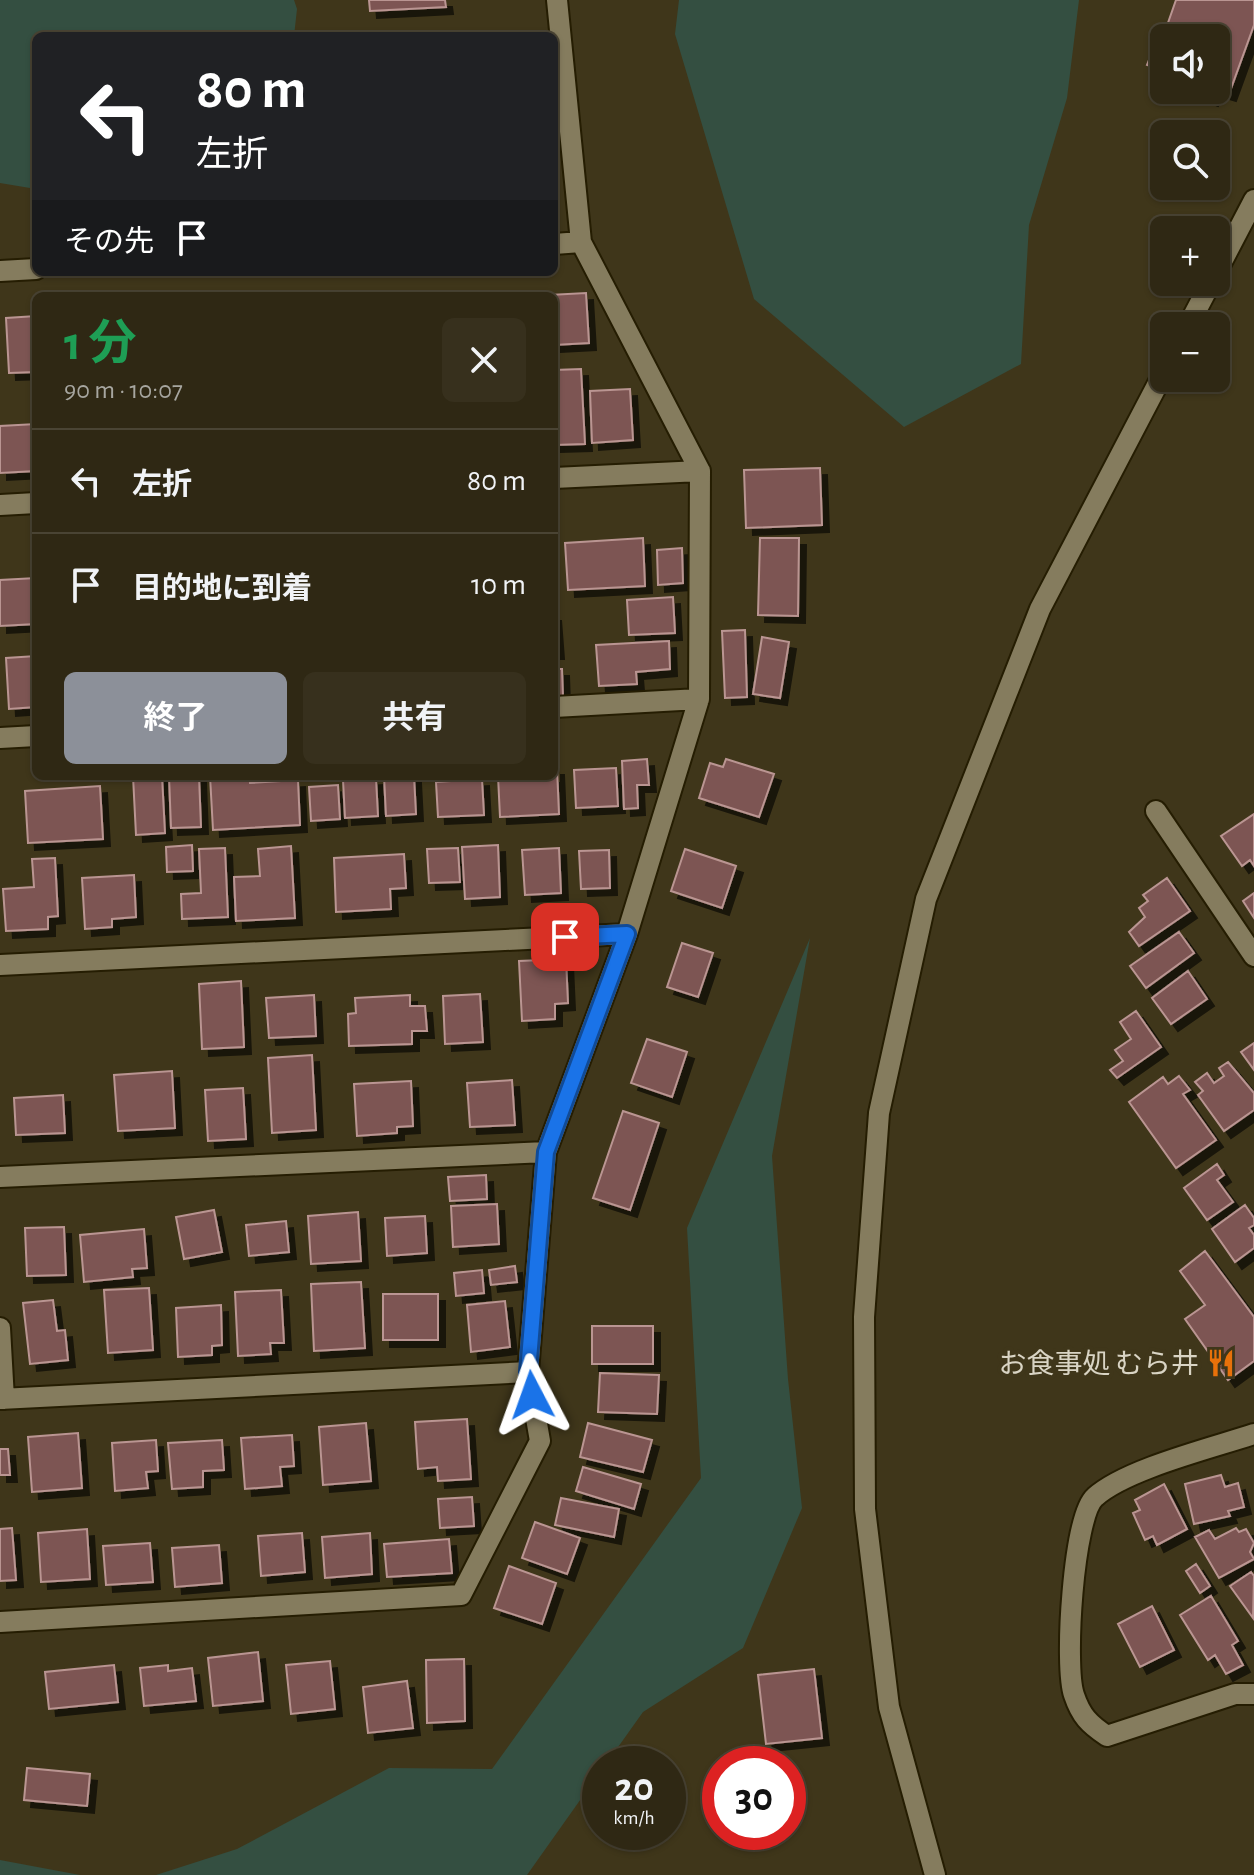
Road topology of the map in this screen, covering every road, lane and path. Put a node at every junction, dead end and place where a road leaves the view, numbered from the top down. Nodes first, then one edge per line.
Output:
1 (557, 0) edge
2 (1254, 200) edge
3 (581, 242) junction
4 (558, 244) edge
5 (1230, 246) edge
6 (32, 269) edge
7 (0, 271) edge
8 (1154, 392) edge
9 (700, 471) junction
10 (558, 478) edge
11 (32, 503) edge
12 (0, 505) edge
13 (699, 699) junction
14 (558, 707) edge
15 (32, 736) edge
16 (0, 738) edge
17 (1156, 811) dead end
18 (627, 934) junction
19 (1254, 956) edge
20 (0, 965) edge
21 (546, 1152) junction
22 (0, 1177) edge
23 (0, 1328) edge
24 (528, 1372) junction
25 (2, 1399) edge
26 (1254, 1434) edge
27 (0, 1622) edge
28 (1254, 1694) edge
29 (935, 1875) edge

1 - 3 street
2 - 5 street
3 - 4 street
3 - 9 street
6 - 7 street
8 - 29 street
9 - 10 street
9 - 13 street
11 - 12 street
13 - 14 street
13 - 18 street
15 - 16 street
17 - 19 street
18 - 20 street
18 - 21 street
21 - 22 street
21 - 24 street
23 - 25 street
24 - 25 street
24 - 27 street
26 - 28 street

